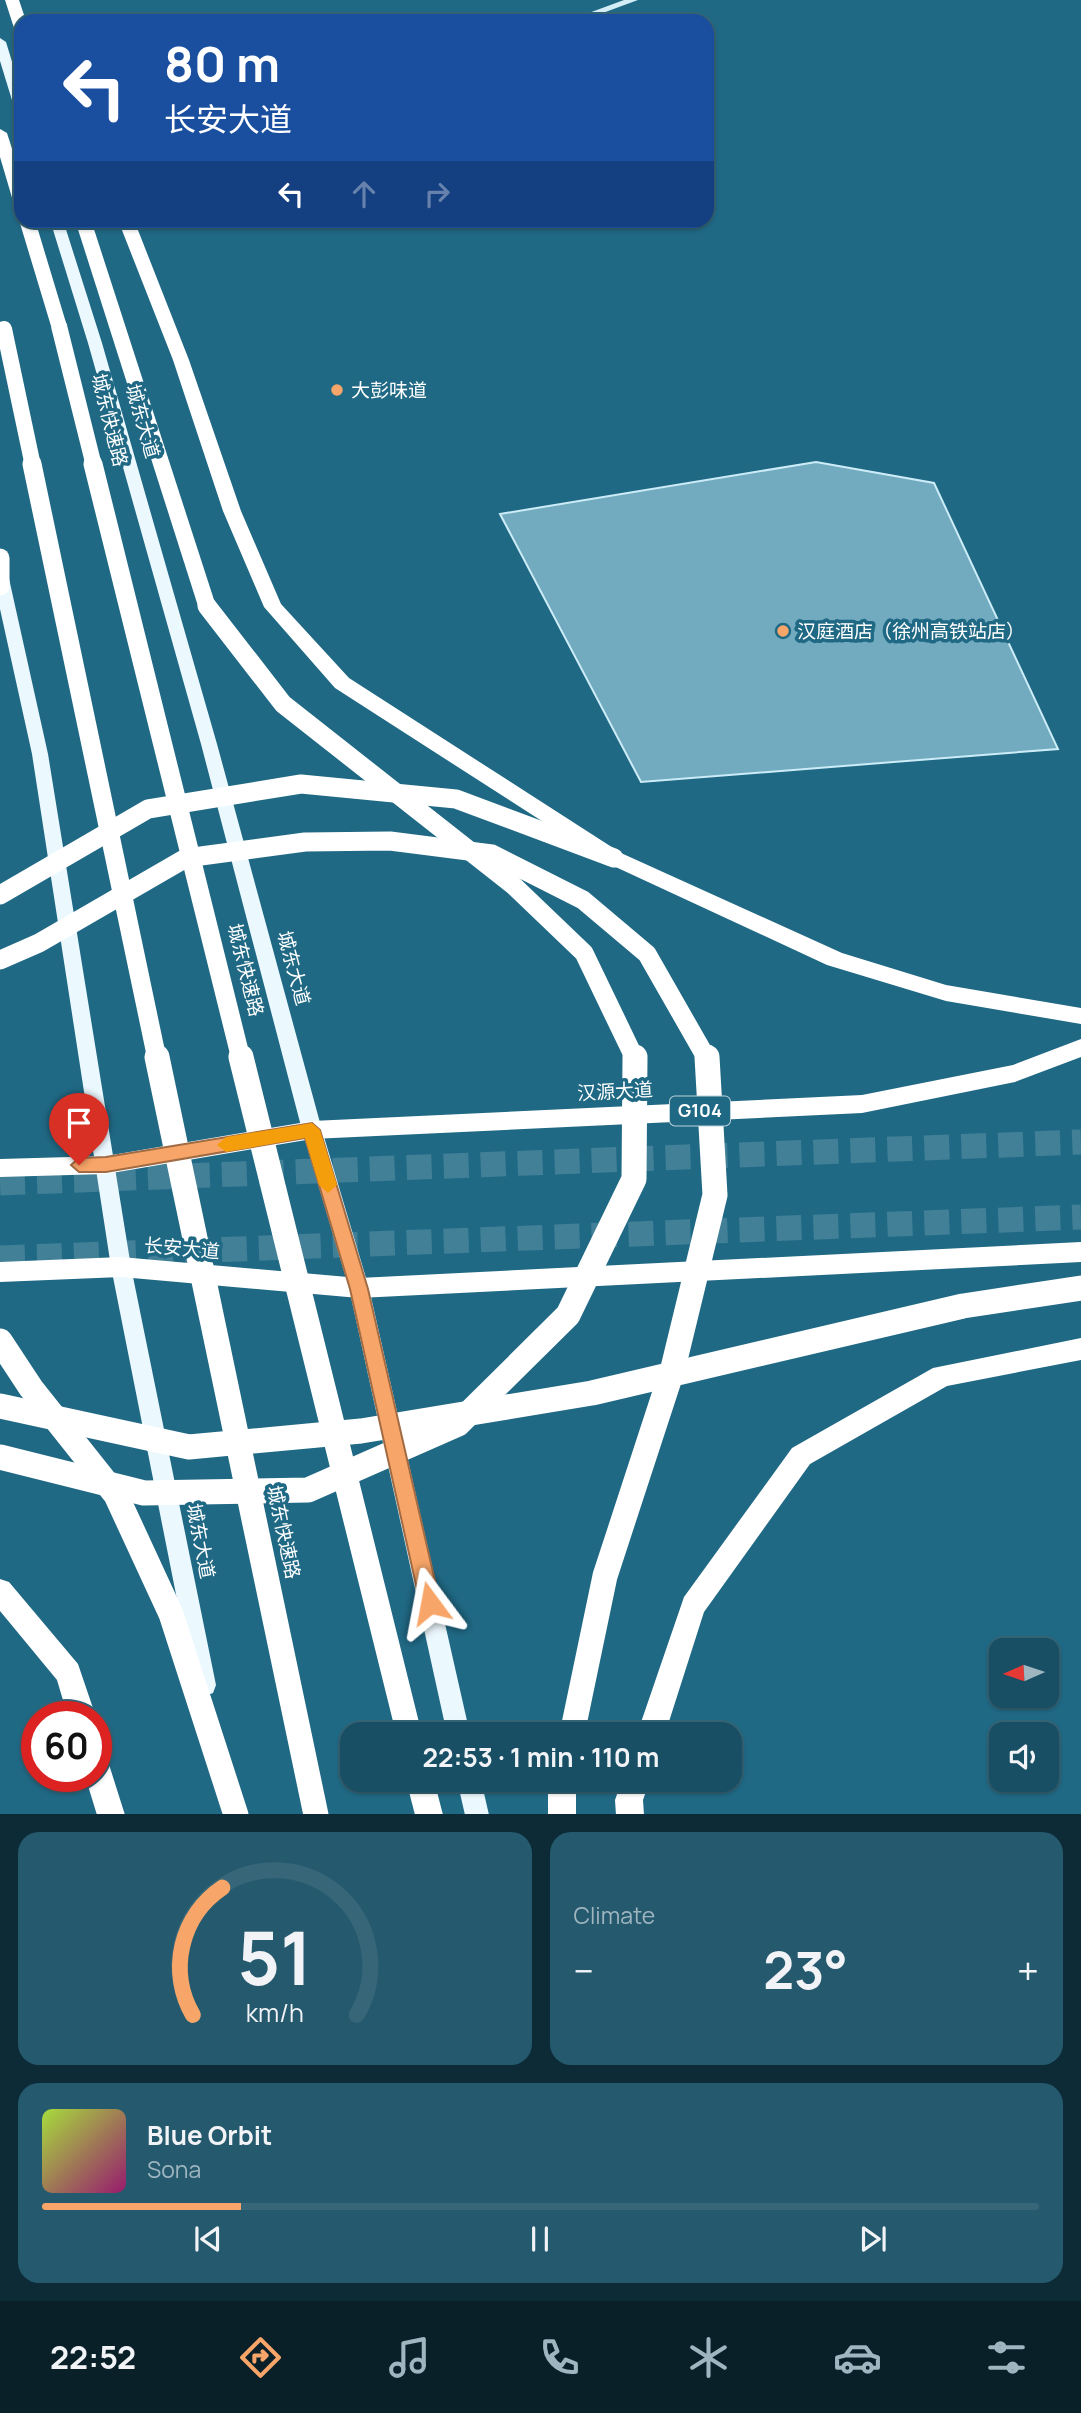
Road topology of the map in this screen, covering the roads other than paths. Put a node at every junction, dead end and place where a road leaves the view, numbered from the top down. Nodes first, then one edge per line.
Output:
1 (633, 0) edge
2 (592, 14) edge
3 (0, 42) edge
4 (14, 87) edge
5 (0, 133) edge
6 (14, 178) edge
7 (29, 228) edge
8 (59, 228) edge
9 (86, 228) edge
10 (129, 228) edge
11 (0, 316) edge
12 (0, 558) edge
13 (0, 574) edge
14 (0, 586) edge
15 (614, 858) junction
16 (0, 895) edge
17 (0, 960) edge
18 (1081, 1016) edge
19 (1081, 1048) edge
20 (312, 1130) junction
21 (106, 1164) junction
22 (0, 1168) edge
23 (1081, 1252) edge
24 (121, 1266) junction
25 (0, 1272) edge
26 (1081, 1288) edge
27 (359, 1289) junction
28 (0, 1341) edge
29 (1081, 1349) edge
30 (0, 1406) edge
31 (0, 1457) edge
32 (0, 1591) edge
33 (77, 1701) edge
34 (406, 1722) edge
35 (456, 1722) edge
36 (575, 1722) edge
37 (654, 1722) edge
38 (104, 1792) edge
39 (423, 1792) edge
40 (472, 1792) edge
41 (562, 1792) edge
42 (632, 1792) edge
43 (111, 1814) edge
44 (230, 1814) edge
45 (236, 1814) edge
46 (316, 1814) edge
47 (429, 1814) edge
48 (477, 1814) edge
49 (562, 1814) edge
50 (631, 1814) edge

1 - 2 street
3 - 4 main road
5 - 6 highway
7 - 34 highway, 城东快速路, bridge
8 - 20 main road, 城东大道
9 - 31 highway, bridge
10 - 15 highway, bridge
11 - 46 highway, 城东快速路, bridge
12 - 14 highway, bridge
13 - 21 main road, 城东大道
15 - 16 highway, bridge
15 - 18 highway
17 - 36 highway, bridge
19 - 20 highway, 汉源大道 / G104
20 - 21 highway, G104
20 - 27 main road, 城东大道
21 - 22 highway, G104
21 - 24 main road, 城东大道
23 - 27 highway
24 - 25 highway, 长安大道
24 - 27 highway, 长安大道
24 - 44 main road, 城东大道
26 - 30 highway, bridge
27 - 35 main road, 城东大道
28 - 45 highway, bridge
29 - 37 highway
32 - 33 highway
38 - 43 highway
39 - 47 highway
40 - 48 main road
41 - 49 highway
42 - 50 highway

